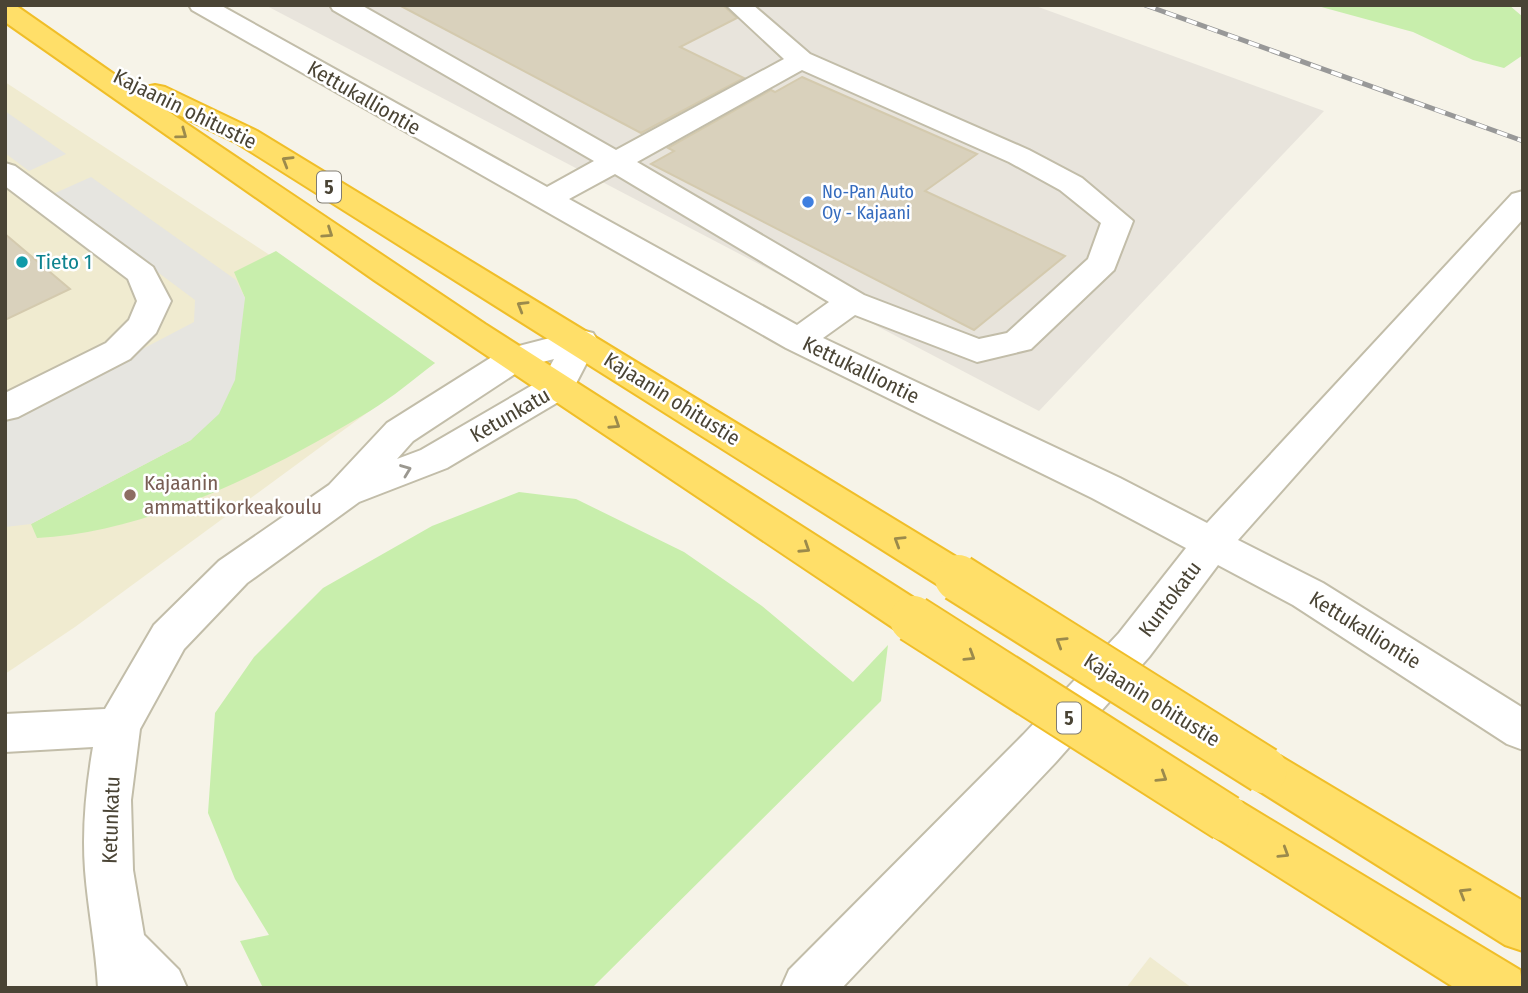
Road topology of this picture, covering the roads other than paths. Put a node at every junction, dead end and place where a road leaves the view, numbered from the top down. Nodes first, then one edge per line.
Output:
1 (342, 5) edge
2 (738, 5) edge
3 (5, 10) edge
4 (228, 12) edge
5 (67, 51) junction
6 (801, 60) junction
7 (618, 163) junction
8 (5, 172) edge
9 (545, 200) junction
10 (1523, 200) edge
11 (852, 302) junction
12 (798, 340) junction
13 (581, 341) junction
14 (514, 358) junction
15 (558, 387) junction
16 (5, 408) edge
17 (342, 495) junction
18 (1212, 543) junction
19 (118, 727) junction
20 (1523, 731) edge
21 (5, 733) edge
22 (1523, 928) edge
23 (122, 967) edge
24 (162, 988) edge
25 (807, 988) edge
26 (1502, 988) edge

1 - 7 street
2 - 6 street
3 - 5 highway, Kajaanin ohitustie / 5
4 - 9 street, Kettukalliontie
13 -> 5 highway, Kajaanin ohitustie / 5
5 -> 14 highway, Kajaanin ohitustie / 5
6 - 7 street
6 - 11 street
7 - 9 street
7 - 11 street
8 - 16 street
9 - 12 street, Kettukalliontie
10 - 18 street, Kuntokatu
11 - 12 street
12 - 18 street, Kettukalliontie
13 - 14 street, Ketunkatu
13 - 15 street, Ketunkatu
22 -> 13 highway, Kajaanin ohitustie / 5, bridge
14 - 15 highway, Kajaanin ohitustie / 5
14 - 17 street, Ketunkatu
17 -> 15 street, Ketunkatu
15 -> 26 highway, Kajaanin ohitustie / 5, bridge
17 - 19 street, Ketunkatu
18 - 20 street, Kettukalliontie
18 - 25 street, Kuntokatu
19 - 21 street
19 - 23 street, Ketunkatu
23 - 24 street, Ketunkatu

